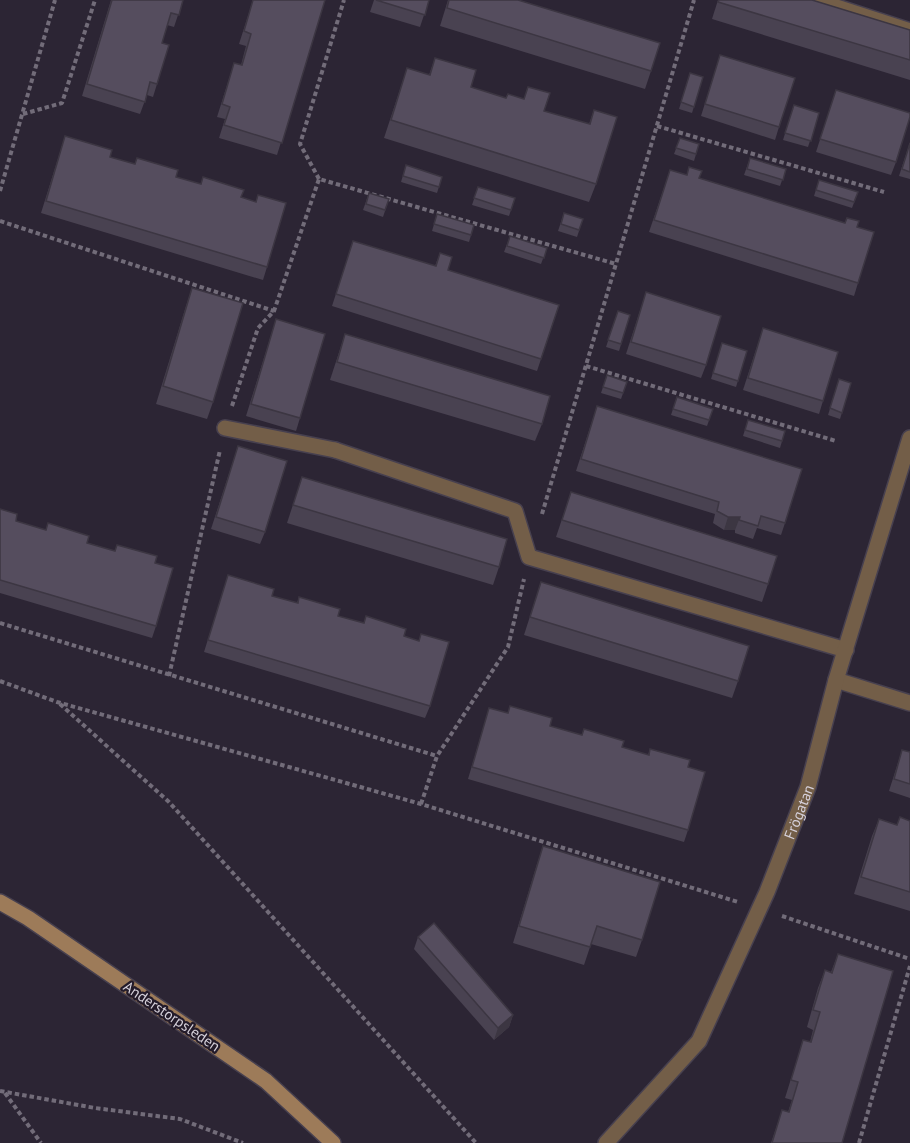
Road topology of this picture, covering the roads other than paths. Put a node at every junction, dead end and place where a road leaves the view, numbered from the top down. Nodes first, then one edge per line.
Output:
1 (815, 0) edge
2 (910, 30) edge
3 (225, 428) road end
4 (910, 438) edge
5 (846, 650) junction
6 (836, 680) junction
7 (910, 703) edge
8 (0, 903) edge
9 (333, 1143) edge
10 (606, 1143) edge

1 - 2 street
3 - 5 street
4 - 5 street, Frögatan
5 - 6 street, Frögatan
6 - 7 street
6 - 10 street, Frögatan
8 - 9 main road, Anderstorpsleden

